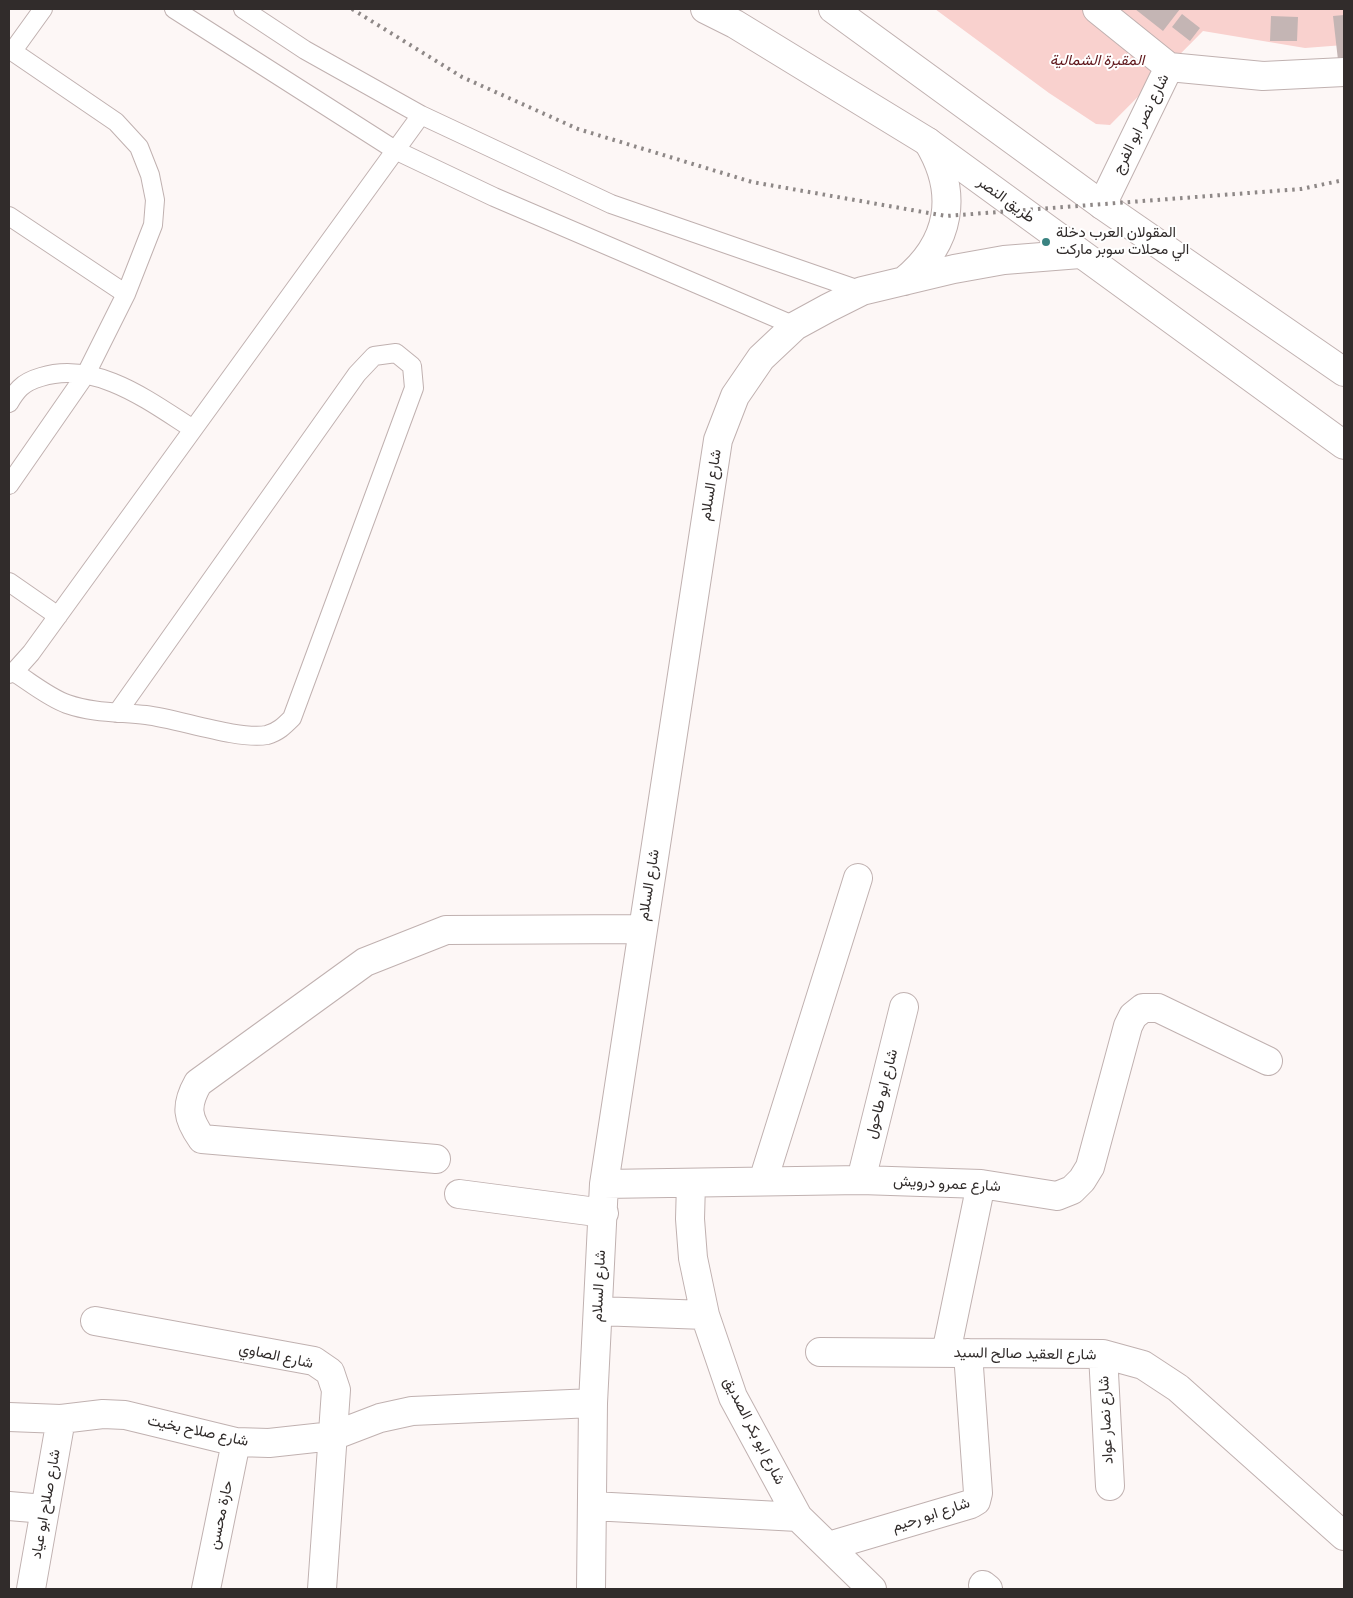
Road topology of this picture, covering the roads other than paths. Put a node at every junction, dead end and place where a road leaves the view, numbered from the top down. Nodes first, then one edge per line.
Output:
1 (42, 9) edge
2 (174, 9) edge
3 (243, 9) edge
4 (705, 9) edge
5 (833, 9) edge
6 (1104, 11) edge
7 (10, 51) edge
8 (1169, 67) junction
9 (1344, 72) edge
10 (421, 115) junction
11 (928, 142) junction
12 (395, 150) junction
13 (1102, 205) junction
14 (9, 216) edge
15 (1080, 254) junction
16 (903, 282) junction
17 (862, 291) junction
18 (126, 294) junction
19 (795, 326) junction
20 (1344, 372) edge
21 (86, 374) junction
22 (9, 403) edge
23 (193, 429) junction
24 (1344, 445) edge
25 (9, 485) edge
26 (9, 582) edge
27 (58, 616) junction
28 (11, 673) edge
29 (117, 714) junction
30 (858, 878) dead end
31 (643, 929) junction
32 (904, 1007) dead end
33 (1268, 1061) dead end
34 (436, 1159) dead end
35 (861, 1180) junction
36 (763, 1181) junction
37 (691, 1183) junction
38 (604, 1184) junction
39 (981, 1184) junction
40 (459, 1194) dead end
41 (604, 1213) junction
42 (598, 1312) junction
43 (704, 1315) junction
44 (94, 1321) dead end
45 (820, 1352) dead end
46 (957, 1353) junction
47 (1103, 1354) junction
48 (593, 1403) junction
49 (9, 1417) edge
50 (61, 1419) junction
51 (333, 1436) junction
52 (236, 1442) junction
53 (1110, 1486) dead end
54 (9, 1506) edge
55 (592, 1506) junction
56 (45, 1509) junction
57 (798, 1517) junction
58 (1344, 1536) edge
59 (829, 1546) junction
60 (31, 1589) edge
61 (206, 1589) edge
62 (322, 1589) edge
63 (591, 1589) edge
64 (872, 1589) edge

1 - 7 lane
2 - 12 lane
3 - 10 lane
4 - 11 main road, طريق النصر
5 - 13 main road
6 - 8 main road
7 - 18 lane
8 - 9 main road, شارع نصر ابو الفرج
8 - 13 main road, شارع نصر ابو الفرج
10 - 12 lane
10 - 17 lane
11 - 15 main road, طريق النصر
11 - 16 main road, شارع السلام
12 - 19 lane
12 - 23 lane
13 - 20 main road
14 - 18 lane
15 - 16 main road, شارع السلام
15 - 24 main road, طريق النصر
16 - 17 main road, شارع السلام
17 - 19 main road, شارع السلام
18 - 21 lane
19 - 31 main road, شارع السلام
21 - 22 lane
21 - 23 lane
21 - 25 lane
23 - 27 lane
26 - 27 lane
27 - 28 lane
28 - 29 lane
29 - 29 lane
30 - 36 main road
31 - 34 main road
31 - 38 main road, شارع السلام
32 - 35 main road, شارع ابو طاحول
33 - 39 main road, شارع عمرو درويش
35 - 36 main road, شارع عمرو درويش
35 - 39 main road, شارع عمرو درويش
36 - 37 main road, شارع عمرو درويش
37 - 38 main road, شارع عمرو درويش
37 - 43 main road, شارع ابو بكر الصديق
38 - 41 main road, شارع السلام
39 - 46 main road
40 - 41 main road
41 - 42 main road, شارع السلام
42 - 43 main road
42 - 48 main road, شارع السلام
43 - 57 main road, شارع ابو بكر الصديق
44 - 51 main road, شارع الصاوي
45 - 46 main road, شارع العقيد صالح السيد
46 - 47 main road, شارع العقيد صالح السيد
46 - 59 main road, شارع ابو رحيم
47 - 53 main road, شارع نصار عواد
47 - 58 main road, شارع العقيد صالح السيد
48 - 51 main road, شارع صلاح بخيت
48 - 55 main road, شارع السلام
49 - 50 main road, شارع صلاح بخيت
50 - 52 main road, شارع صلاح بخيت
50 - 56 main road, شارع صلاح ابو عياد
51 - 52 main road, شارع صلاح بخيت
51 - 62 main road, شارع الصاوي
52 - 61 main road, حارة محسن
54 - 56 main road
55 - 57 main road
55 - 63 main road, شارع السلام
56 - 60 main road, شارع صلاح ابو عياد
57 - 59 main road, شارع ابو بكر الصديق
59 - 64 main road, شارع ابو بكر الصديق

